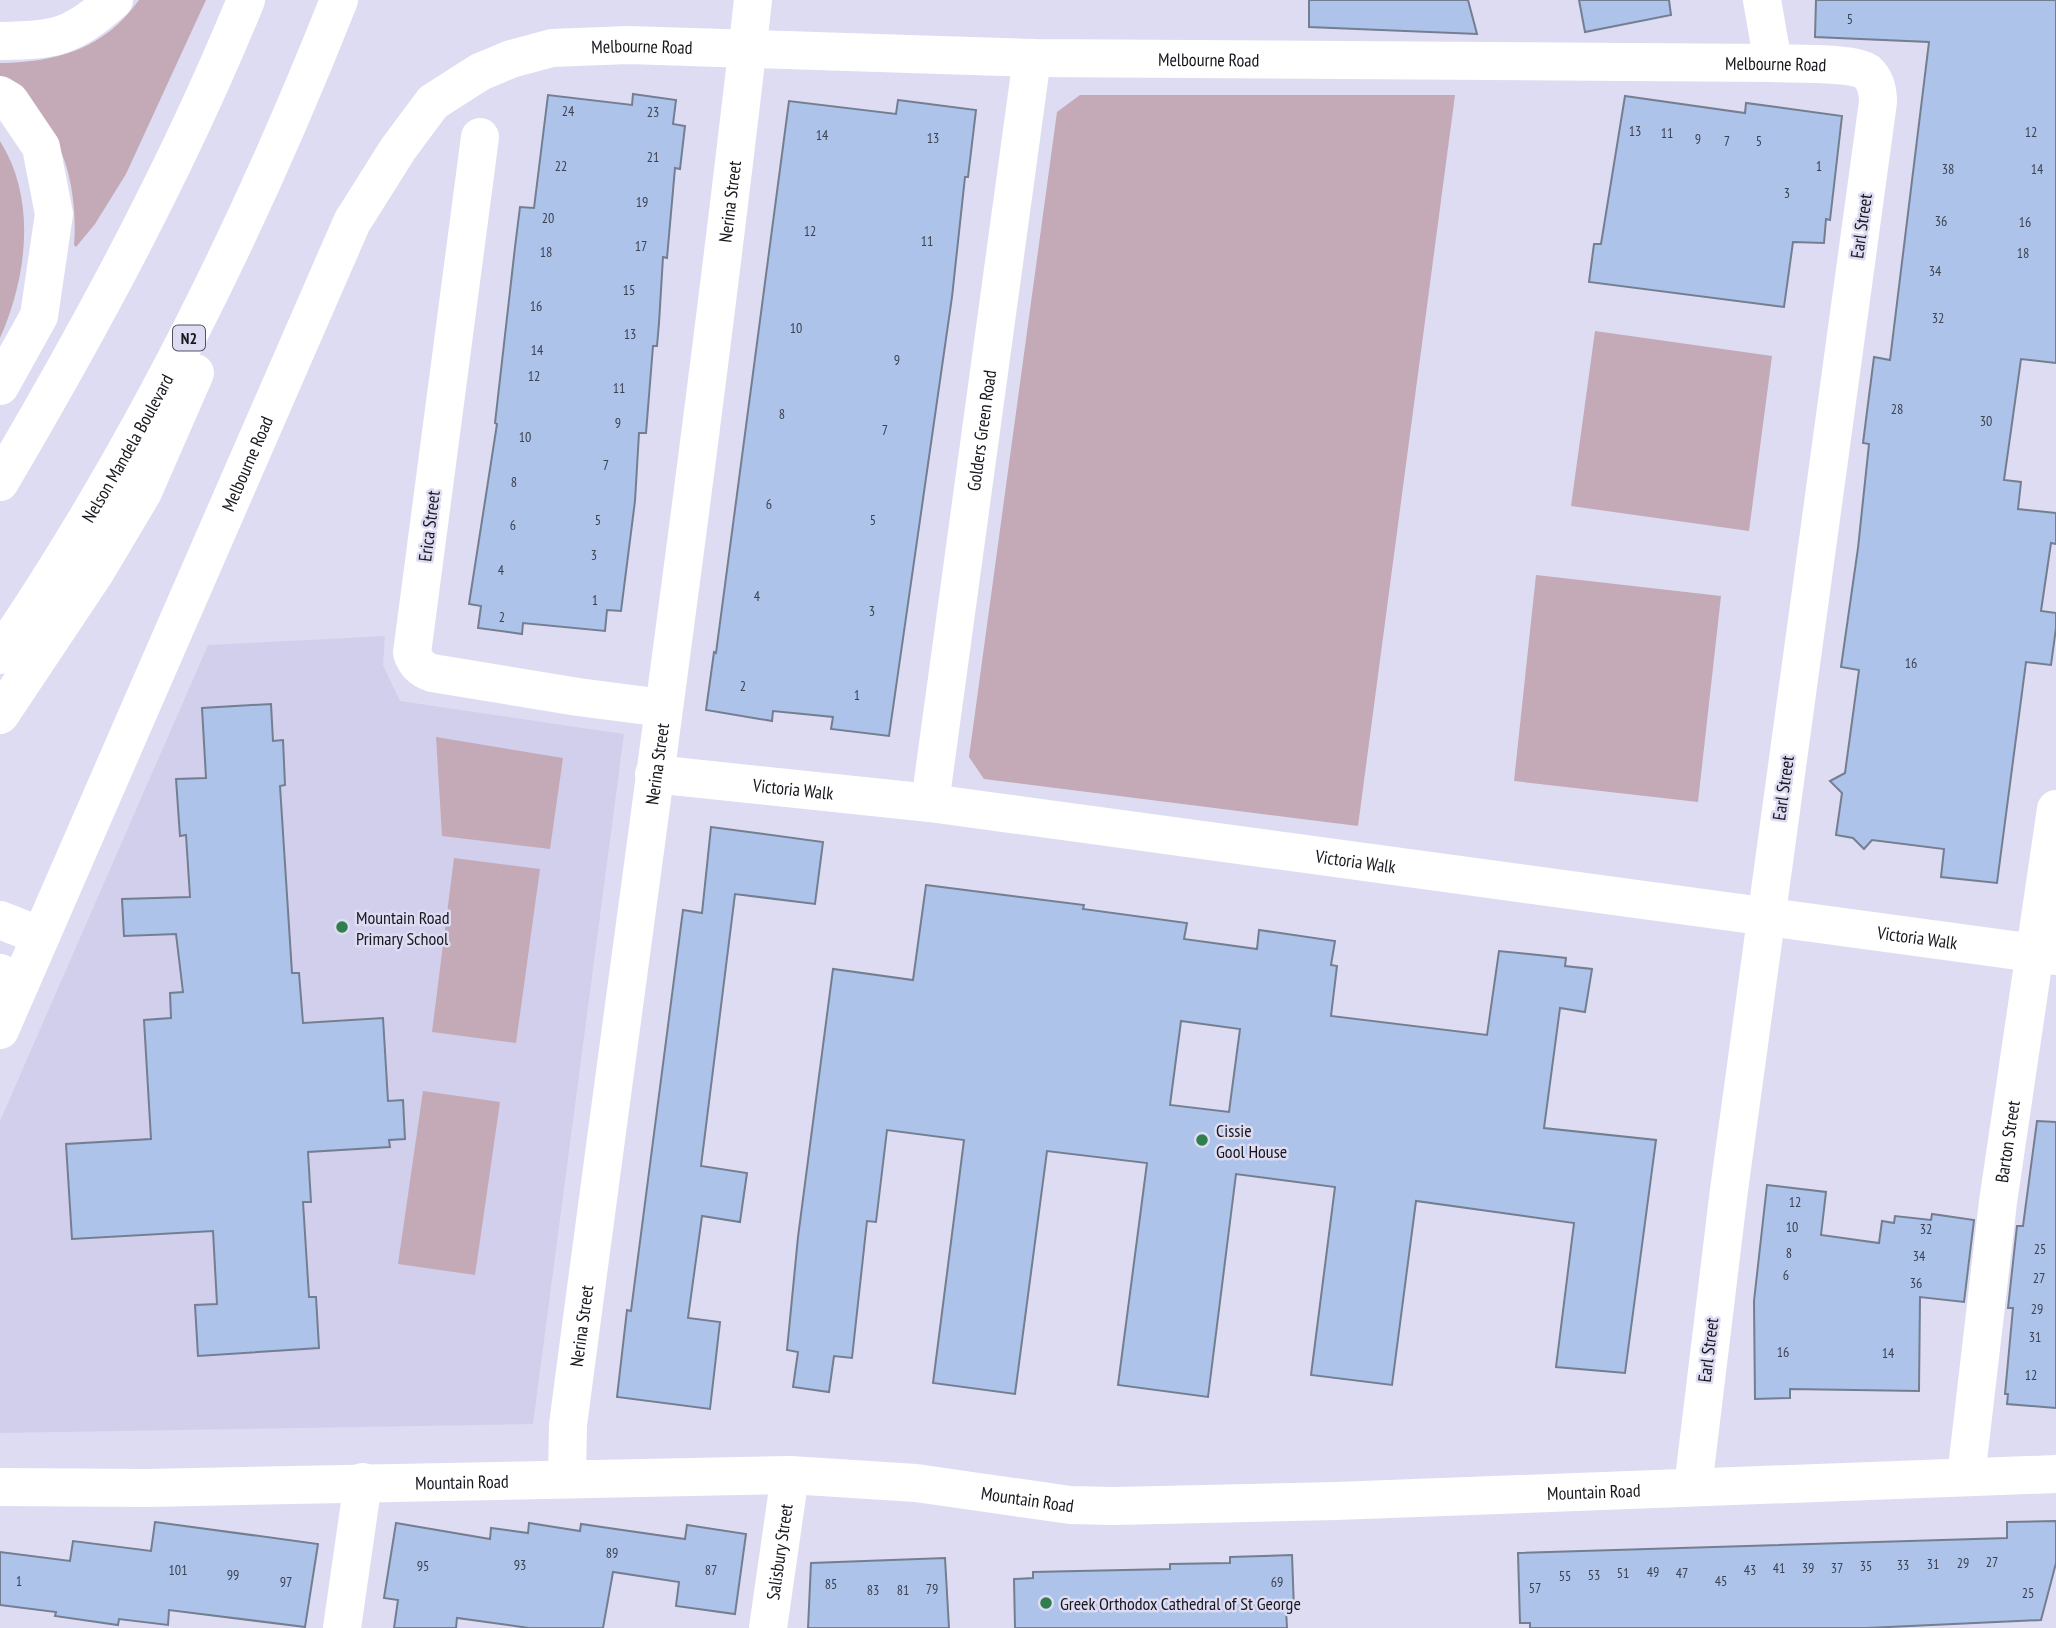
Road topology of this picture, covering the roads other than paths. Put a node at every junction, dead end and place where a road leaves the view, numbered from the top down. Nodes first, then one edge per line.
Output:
1 (114, 0) edge
2 (246, 0) edge
3 (339, 0) edge
4 (753, 0) edge
5 (1762, 0) edge
6 (0, 41) edge
7 (747, 49) junction
8 (1032, 58) junction
9 (1773, 63) junction
10 (1878, 89) joint
11 (0, 95) edge
12 (480, 137) dead end
13 (273, 161) junction
14 (0, 386) edge
15 (0, 482) edge
16 (0, 655) edge
17 (663, 708) junction
18 (0, 715) edge
19 (654, 774) junction
20 (930, 803) junction
21 (2056, 809) edge
22 (1766, 917) junction
23 (0, 920) edge
24 (41, 936) junction
25 (2045, 955) edge
26 (10, 979) edge
27 (0, 1030) edge
28 (2056, 1474) edge
29 (790, 1475) junction
30 (1966, 1477) junction
31 (567, 1479) junction
32 (363, 1482) junction
33 (0, 1487) edge
34 (1693, 1488) junction
35 (342, 1628) edge
36 (768, 1628) edge

1 - 6 main road
2 - 15 main road
3 - 13 main road, Nelson Mandela Boulevard / N2
4 - 7 main road, Nerina Street
5 - 9 main road
7 - 8 main road, Melbourne Road
7 - 17 main road, Nerina Street
7 - 24 main road, Melbourne Road
8 - 9 main road, Melbourne Road
8 - 20 main road, Golders Green Road
9 - 10 main road, Melbourne Road
10 - 22 main road, Earl Street
11 - 14 main road
12 - 17 main road, Erica Street
13 - 16 main road, Nelson Mandela Boulevard / N2
13 - 18 main road
17 - 19 main road, Nerina Street
19 - 20 main road, Victoria Walk
19 - 31 main road, Nerina Street
20 - 22 main road, Victoria Walk
21 - 25 main road, Barton Street
22 - 25 main road, Victoria Walk
22 - 34 main road, Earl Street
23 - 24 main road
24 - 26 main road, Melbourne Road
25 - 30 main road, Barton Street
26 - 27 main road, Melbourne Road
28 - 30 main road, Mountain Road
29 - 31 main road, Mountain Road
29 - 34 main road, Mountain Road
29 - 36 main road, Salisbury Street
30 - 34 main road, Mountain Road
31 - 32 main road, Mountain Road
32 - 33 main road, Mountain Road
32 - 35 main road

